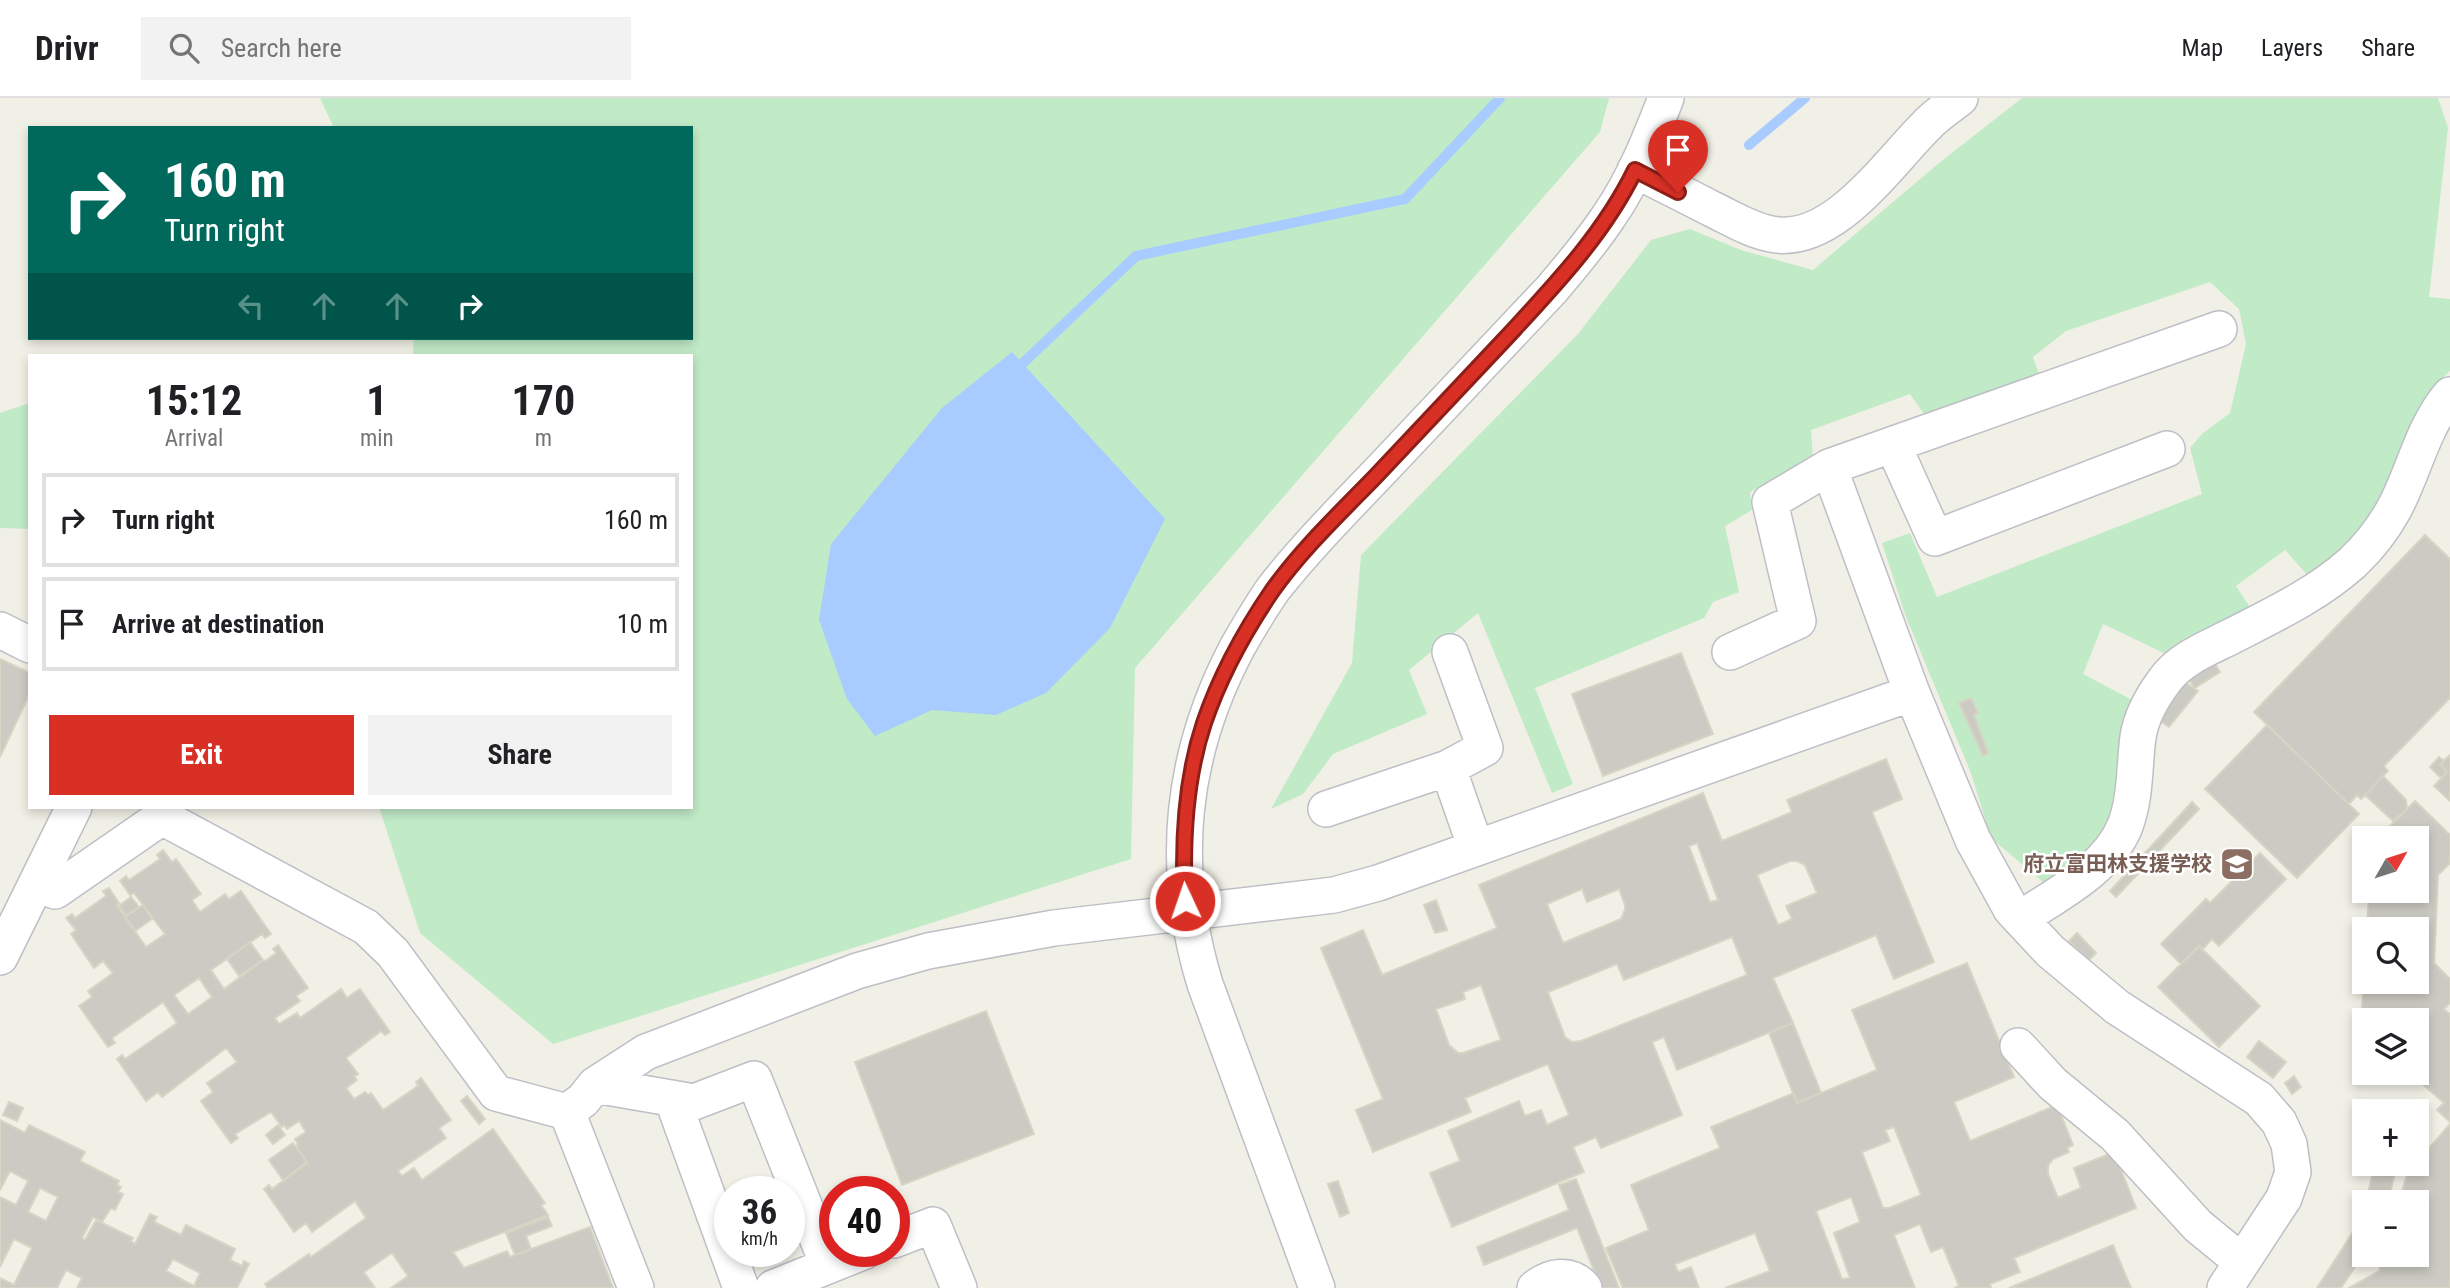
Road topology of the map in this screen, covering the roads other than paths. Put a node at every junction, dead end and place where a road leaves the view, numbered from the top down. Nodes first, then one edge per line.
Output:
1 (1666, 98) edge
2 (1960, 98) edge
3 (1635, 170) junction
4 (2219, 329) dead end
5 (2450, 395) edge
6 (1893, 444) junction
7 (2167, 449) dead end
8 (1829, 467) junction
9 (0, 630) edge
10 (28, 644) edge
11 (1450, 652) dead end
12 (1730, 652) dead end
13 (1912, 693) junction
14 (1448, 768) junction
15 (73, 809) edge
16 (1326, 809) dead end
17 (1476, 848) junction
18 (36, 884) junction
19 (1187, 912) junction
20 (2020, 919) junction
21 (0, 957) edge
22 (2018, 1046) dead end
23 (595, 1085) junction
24 (672, 1098) junction
25 (567, 1112) junction
26 (910, 1234) edge
27 (819, 1242) edge
28 (823, 1267) edge
29 (2233, 1275) edge
30 (636, 1288) edge
31 (741, 1288) edge
32 (772, 1288) edge
33 (958, 1288) edge
34 (1317, 1288) edge
35 (1535, 1288) edge
36 (1584, 1288) edge

1 - 3 street
2 - 3 street
3 - 19 street
4 - 6 street
5 - 20 street
6 - 7 street
6 - 8 street
8 - 12 street
8 - 13 street
9 - 10 street
11 - 14 street
13 - 17 street
13 - 20 street
14 - 16 street
14 - 17 street
15 - 18 street
17 - 19 street
18 - 21 street
18 - 25 street
19 - 23 street
19 - 34 street
20 - 29 street
22 - 29 street
23 - 24 street
23 - 25 street
24 - 27 street
24 - 31 street
25 - 30 street
26 - 33 street
28 - 32 street
35 - 36 street

